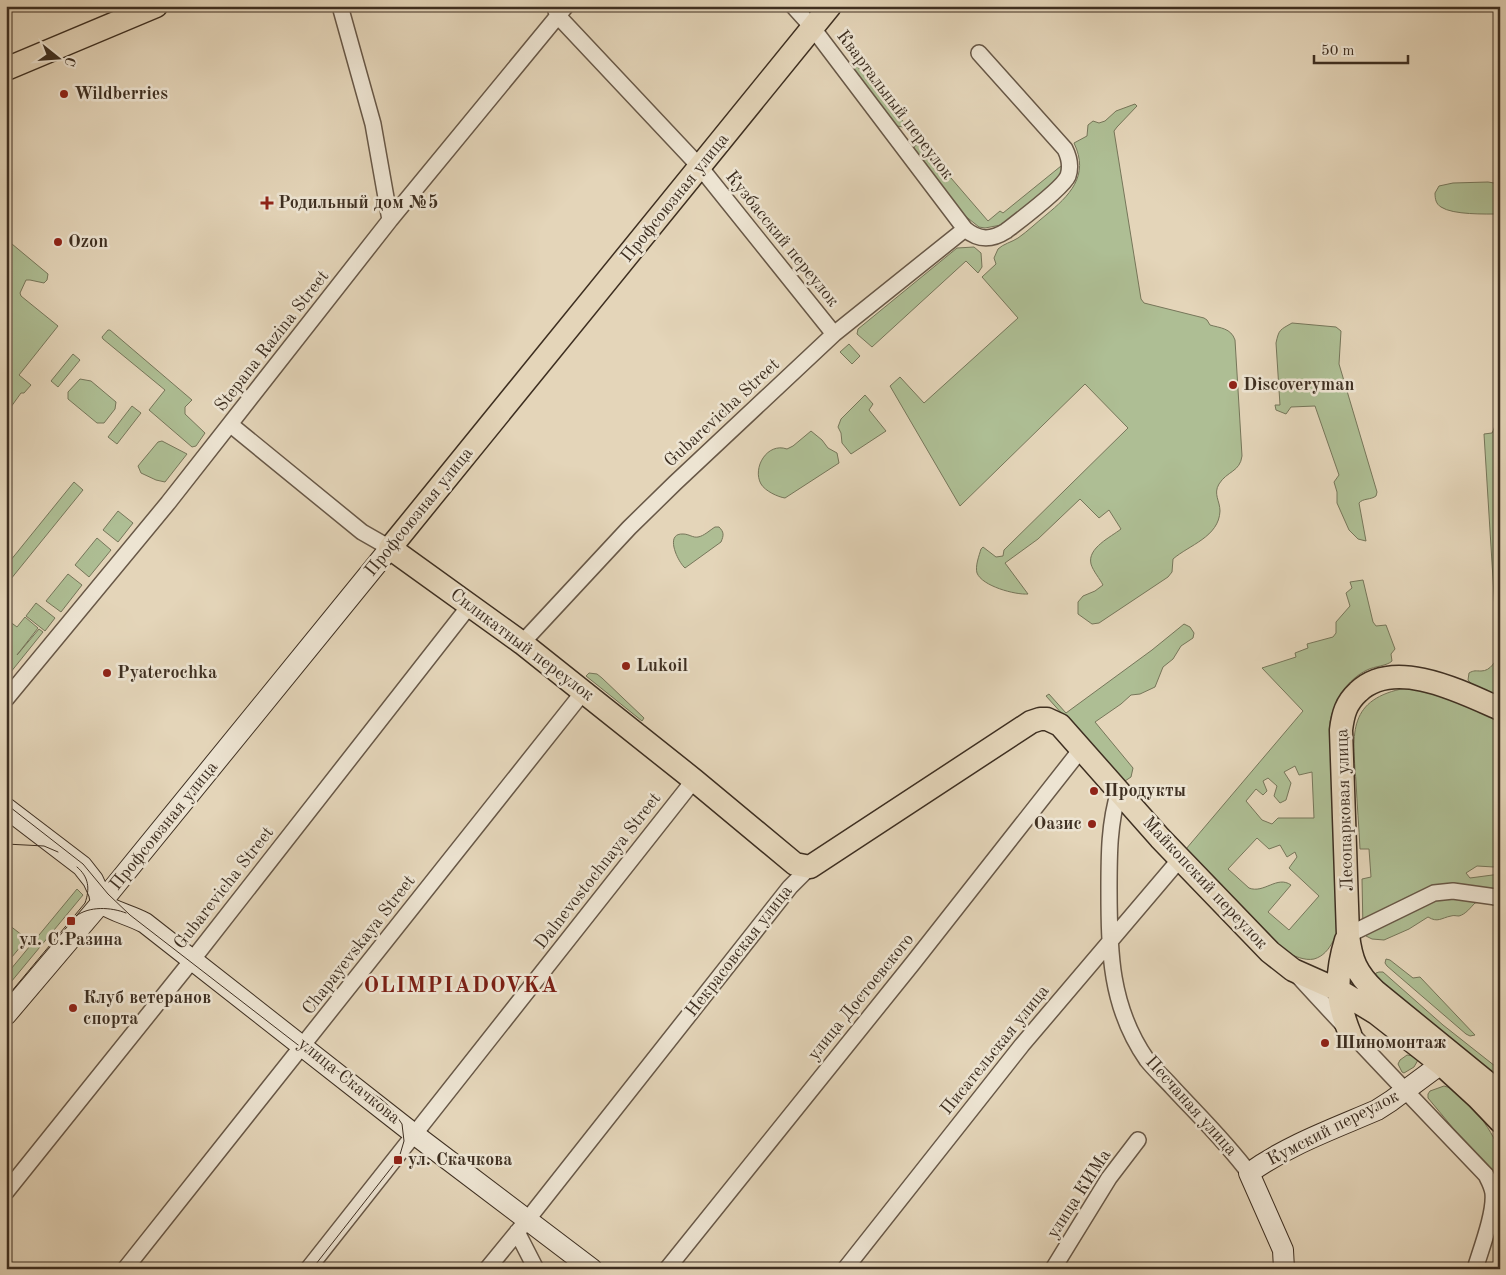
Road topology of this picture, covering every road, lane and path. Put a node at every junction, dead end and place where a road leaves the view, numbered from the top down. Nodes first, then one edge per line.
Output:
1 (126, 6) edge
2 (156, 6) edge
3 (340, 6) edge
4 (793, 6) edge
5 (830, 6) edge
6 (560, 10) edge
7 (812, 27) junction
8 (979, 52) dead end
9 (6, 58) edge
10 (6, 69) edge
11 (700, 168) junction
12 (390, 220) junction
13 (966, 229) junction
14 (834, 334) junction
15 (231, 424) junction
16 (390, 548) junction
17 (470, 605) junction
18 (522, 643) junction
19 (584, 691) junction
20 (6, 699) edge
21 (1500, 709) edge
22 (1060, 725) joint
23 (1082, 748) junction
24 (694, 780) junction
25 (1119, 791) junction
26 (6, 808) edge
27 (1180, 859) junction
28 (810, 868) junction
29 (1500, 899) edge
30 (101, 903) junction
31 (1348, 934) junction
32 (1110, 940) junction
33 (193, 959) junction
34 (1293, 970) junction
35 (1355, 993) junction
36 (6, 1015) edge
37 (1350, 1034) junction
38 (304, 1046) junction
39 (1441, 1064) junction
40 (1406, 1090) junction
41 (1500, 1093) edge
42 (1500, 1121) edge
43 (414, 1134) junction
44 (1138, 1140) dead end
45 (1249, 1173) junction
46 (6, 1192) edge
47 (522, 1226) junction
48 (125, 1269) edge
49 (308, 1269) edge
50 (487, 1269) edge
51 (536, 1269) edge
52 (592, 1269) edge
53 (667, 1269) edge
54 (845, 1269) edge
55 (1053, 1269) edge
56 (1284, 1269) edge
57 (1475, 1269) edge

1 - 9 main road
2 - 10 main road
3 - 12 street
4 - 7 street, Квартальный переулок
5 - 7 main road, Профсоюзная улица
6 - 11 street, Кузбасский переулок
6 - 12 street, Stepana Razina Street
7 - 11 main road, Профсоюзная улица
7 - 13 street, Квартальный переулок
8 - 13 street
11 - 14 street, Кузбасский переулок
11 - 16 main road, Профсоюзная улица
12 - 15 street, Stepana Razina Street
13 - 14 street, Gubarevicha Street
14 - 18 street, Gubarevicha Street
15 - 16 street, Силикатный переулок
15 - 20 street, Stepana Razina Street
16 - 17 main road, Силикатный переулок
16 - 30 street, Профсоюзная улица
17 - 18 main road, Силикатный переулок
17 - 33 street, Gubarevicha Street
18 - 19 main road, Силикатный переулок
19 - 24 main road, Силикатный переулок
19 - 38 street, Chapayevskaya Street
21 - 31 main road, Лесопарковая улица
22 - 23 main road, Майкопский переулок
22 - 28 main road, Некрасовская улица
23 - 25 main road, Майкопский переулок
23 - 53 street, улица Достоевского
24 - 28 main road, Силикатный переулок
24 - 43 street, Dalnevostochnaya Street
25 - 27 main road, Майкопский переулок
25 - 32 street, Песчаная улица
26 - 30 street
27 - 32 street, Писательская улица
27 - 34 main road, Майкопский переулок
28 - 47 street, Некрасовская улица
29 - 31 street
30 - 33 street, улица Скачкова
30 - 36 street, Профсоюзная улица
31 - 34 main road
31 - 35 main road
31 - 35 main road, Майкопский переулок
32 - 45 street, Песчаная улица
32 - 54 street, Писательская улица
33 - 38 street, улица Скачкова
33 - 46 street, Gubarevicha Street
34 - 35 main road, Майкопский переулок
34 - 37 street, Майкопский переулок
35 - 37 main road
35 - 39 main road, Майкопский переулок
35 - 41 main road, Майкопский переулок
37 - 40 street, Майкопский переулок
38 - 43 street, улица Скачкова
38 - 48 street, Chapayevskaya Street
39 - 40 street, Кумский переулок
39 - 42 main road, Майкопский переулок
40 - 45 street, Кумский переулок
40 - 57 street, Майкопский переулок
43 - 47 street, улица Скачкова
43 - 49 street, Dalnevostochnaya Street
44 - 55 street, улица КИМа
45 - 56 street, Песчаная улица
47 - 50 street, Некрасовская улица
47 - 51 street
47 - 52 street, улица Скачкова

